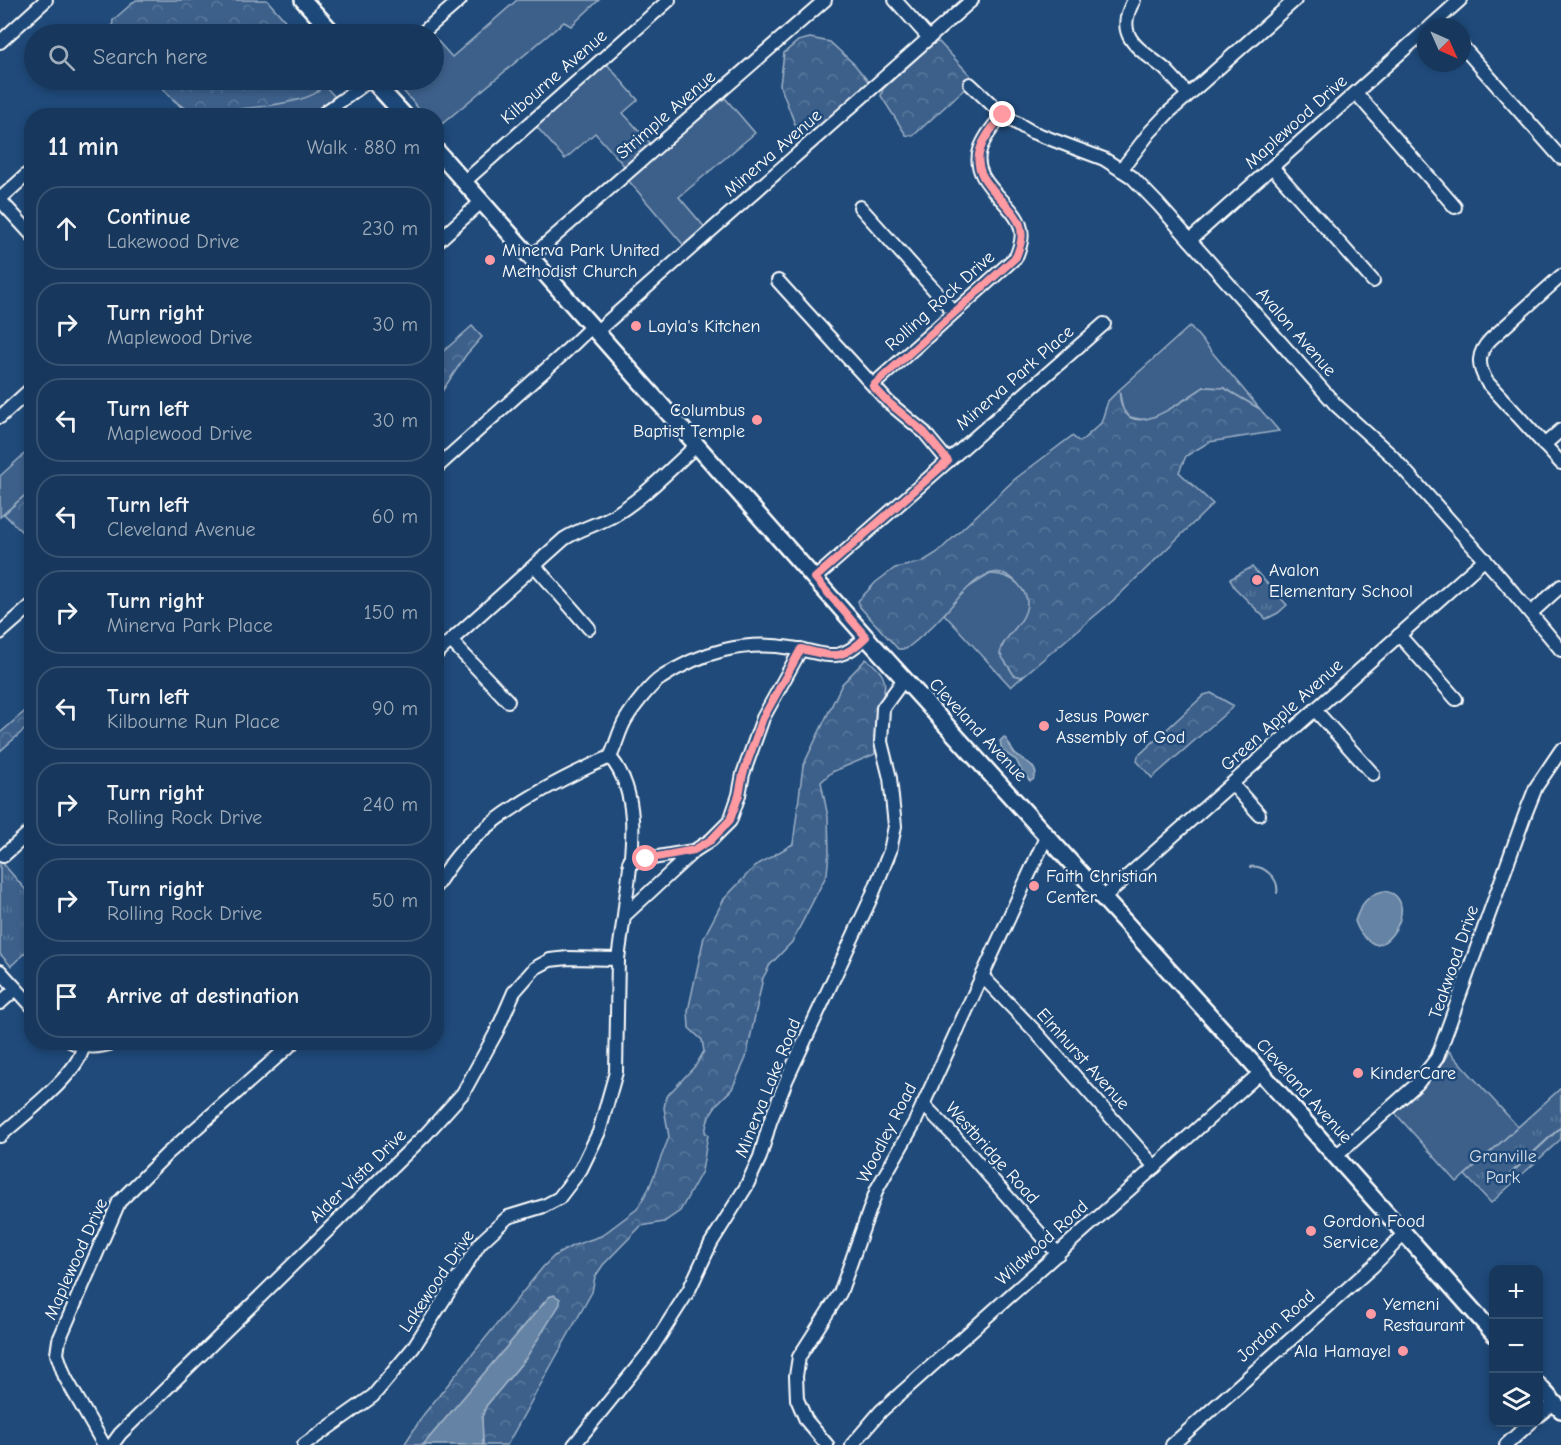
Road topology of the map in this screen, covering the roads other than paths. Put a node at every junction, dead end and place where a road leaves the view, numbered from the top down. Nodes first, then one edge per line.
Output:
1 (46, 0) edge
2 (303, 0) edge
3 (460, 0) edge
4 (669, 0) edge
5 (825, 0) edge
6 (895, 0) edge
7 (972, 0) edge
8 (1134, 0) edge
9 (1295, 0) edge
10 (1460, 0) edge
11 (1444, 18) edge
12 (325, 24) edge
13 (433, 24) edge
14 (929, 38) junction
15 (1417, 38) edge
16 (0, 42) edge
17 (1471, 56) edge
18 (970, 84) dead end
19 (357, 90) edge
20 (380, 90) edge
21 (1356, 93) junction
22 (1188, 94) junction
23 (331, 108) edge
24 (397, 108) edge
25 (1003, 115) junction
26 (1561, 158) edge
27 (444, 159) edge
28 (1272, 167) junction
29 (1121, 170) junction
30 (24, 177) edge
31 (464, 182) junction
32 (0, 199) edge
33 (481, 202) junction
34 (860, 207) dead end
35 (1455, 207) dead end
36 (24, 226) edge
37 (444, 236) edge
38 (1190, 240) junction
39 (531, 257) junction
40 (1561, 276) edge
41 (778, 281) dead end
42 (1373, 281) dead end
43 (954, 312) junction
44 (1104, 324) dead end
45 (594, 329) junction
46 (873, 386) junction
47 (24, 395) edge
48 (0, 417) edge
49 (1561, 430) edge
50 (698, 445) junction
51 (1544, 445) junction
52 (444, 461) edge
53 (948, 461) junction
54 (1561, 463) edge
55 (1485, 560) junction
56 (535, 566) junction
57 (815, 578) junction
58 (1561, 586) edge
59 (24, 612) edge
60 (1531, 613) junction
61 (589, 628) dead end
62 (0, 633) edge
63 (1399, 635) junction
64 (866, 637) junction
65 (451, 641) junction
66 (444, 647) edge
67 (801, 649) junction
68 (1561, 650) edge
69 (904, 679) junction
70 (1456, 699) dead end
71 (508, 701) dead end
72 (1315, 710) junction
73 (1561, 750) edge
74 (610, 758) junction
75 (1373, 774) dead end
76 (1232, 784) junction
77 (1259, 814) dead end
78 (1047, 835) junction
79 (24, 837) edge
80 (694, 850) junction
81 (3, 856) dead end
82 (629, 862) junction
83 (444, 875) edge
84 (1104, 897) junction
85 (624, 916) junction
86 (618, 959) junction
87 (0, 970) edge
88 (982, 975) junction
89 (16, 989) junction
90 (24, 998) edge
91 (0, 1004) edge
92 (80, 1050) edge
93 (285, 1050) edge
94 (1260, 1073) junction
95 (923, 1104) junction
96 (0, 1136) edge
97 (1335, 1157) junction
98 (1155, 1167) junction
99 (1404, 1234) junction
100 (1058, 1254) junction
101 (1489, 1328) edge
102 (1543, 1389) edge
103 (1558, 1406) edge
104 (1543, 1414) edge
105 (1526, 1427) edge
106 (104, 1445) edge
107 (112, 1445) edge
108 (304, 1445) edge
109 (574, 1445) edge
110 (827, 1445) edge
111 (852, 1445) edge
112 (1172, 1445) edge
113 (1506, 1445) edge

1 - 16 street
2 - 12 main road
3 - 13 street
4 - 31 street, Kilbourne Avenue
5 - 39 street, Strimple Avenue
6 - 14 street
7 - 14 street, Minerva Avenue
8 - 22 street
9 - 22 street
10 - 11 street
14 - 45 street, Minerva Avenue
15 - 21 street, Maplewood Drive
17 - 26 street
18 - 25 street, Avalon Avenue
19 - 23 street
20 - 24 main road
21 - 28 street, Maplewood Drive
21 - 35 street
22 - 29 street
25 - 29 street, Avalon Avenue
25 - 43 street, Rolling Rock Drive
27 - 31 main road, Cleveland Avenue
28 - 38 street, Maplewood Drive
28 - 42 street
29 - 38 street, Avalon Avenue
30 - 32 street
31 - 33 main road, Cleveland Avenue
32 - 36 street
33 - 37 street
33 - 39 main road, Cleveland Avenue
34 - 43 street
38 - 55 street, Avalon Avenue
39 - 45 main road, Cleveland Avenue
40 - 51 street
41 - 46 street
43 - 46 street, Rolling Rock Drive
44 - 53 street, Minerva Park Place
45 - 50 main road, Cleveland Avenue
45 - 52 street, Minerva Avenue
46 - 53 street
47 - 48 street
49 - 51 street
50 - 56 street
50 - 57 main road, Cleveland Avenue
51 - 54 street
53 - 57 street, Minerva Park Place
55 - 60 street, Avalon Avenue
55 - 63 street, Green Apple Avenue
56 - 61 street
56 - 65 street
57 - 64 main road, Cleveland Avenue
58 - 60 street
59 - 62 street
60 - 68 street, Avalon Avenue
63 - 70 street
63 - 72 street, Green Apple Avenue
64 - 67 street
64 - 69 main road, Cleveland Avenue
65 - 66 street
65 - 71 street
67 - 74 street
67 - 80 street
69 - 78 main road, Cleveland Avenue
69 - 109 street, Minerva Lake Road
72 - 75 street
72 - 76 street, Green Apple Avenue
73 - 97 street, Teakwood Drive
74 - 82 street, Lakewood Drive
74 - 83 street
76 - 77 street
76 - 84 street, Green Apple Avenue
78 - 84 main road, Cleveland Avenue
78 - 88 street, Woodley Road
79 - 81 street
80 - 82 street
80 - 85 street
82 - 85 street, Lakewood Drive
84 - 94 main road, Cleveland Avenue
85 - 86 street, Lakewood Drive
86 - 107 street, Alder Vista Drive
86 - 108 street, Lakewood Drive
87 - 89 street
88 - 95 street, Woodley Road
88 - 98 street, Elmhurst Avenue
89 - 90 street
89 - 91 street
92 - 96 street
93 - 106 street, Maplewood Drive
94 - 97 main road, Cleveland Avenue
94 - 98 street, Wildwood Road
95 - 100 street, Westbridge Road
95 - 110 street, Woodley Road
97 - 99 main road, Cleveland Avenue
98 - 100 street, Wildwood Road
99 - 101 main road, Cleveland Avenue
99 - 112 street, Jordan Road
100 - 111 street, Wildwood Road
102 - 103 main road
103 - 104 street
105 - 113 street

